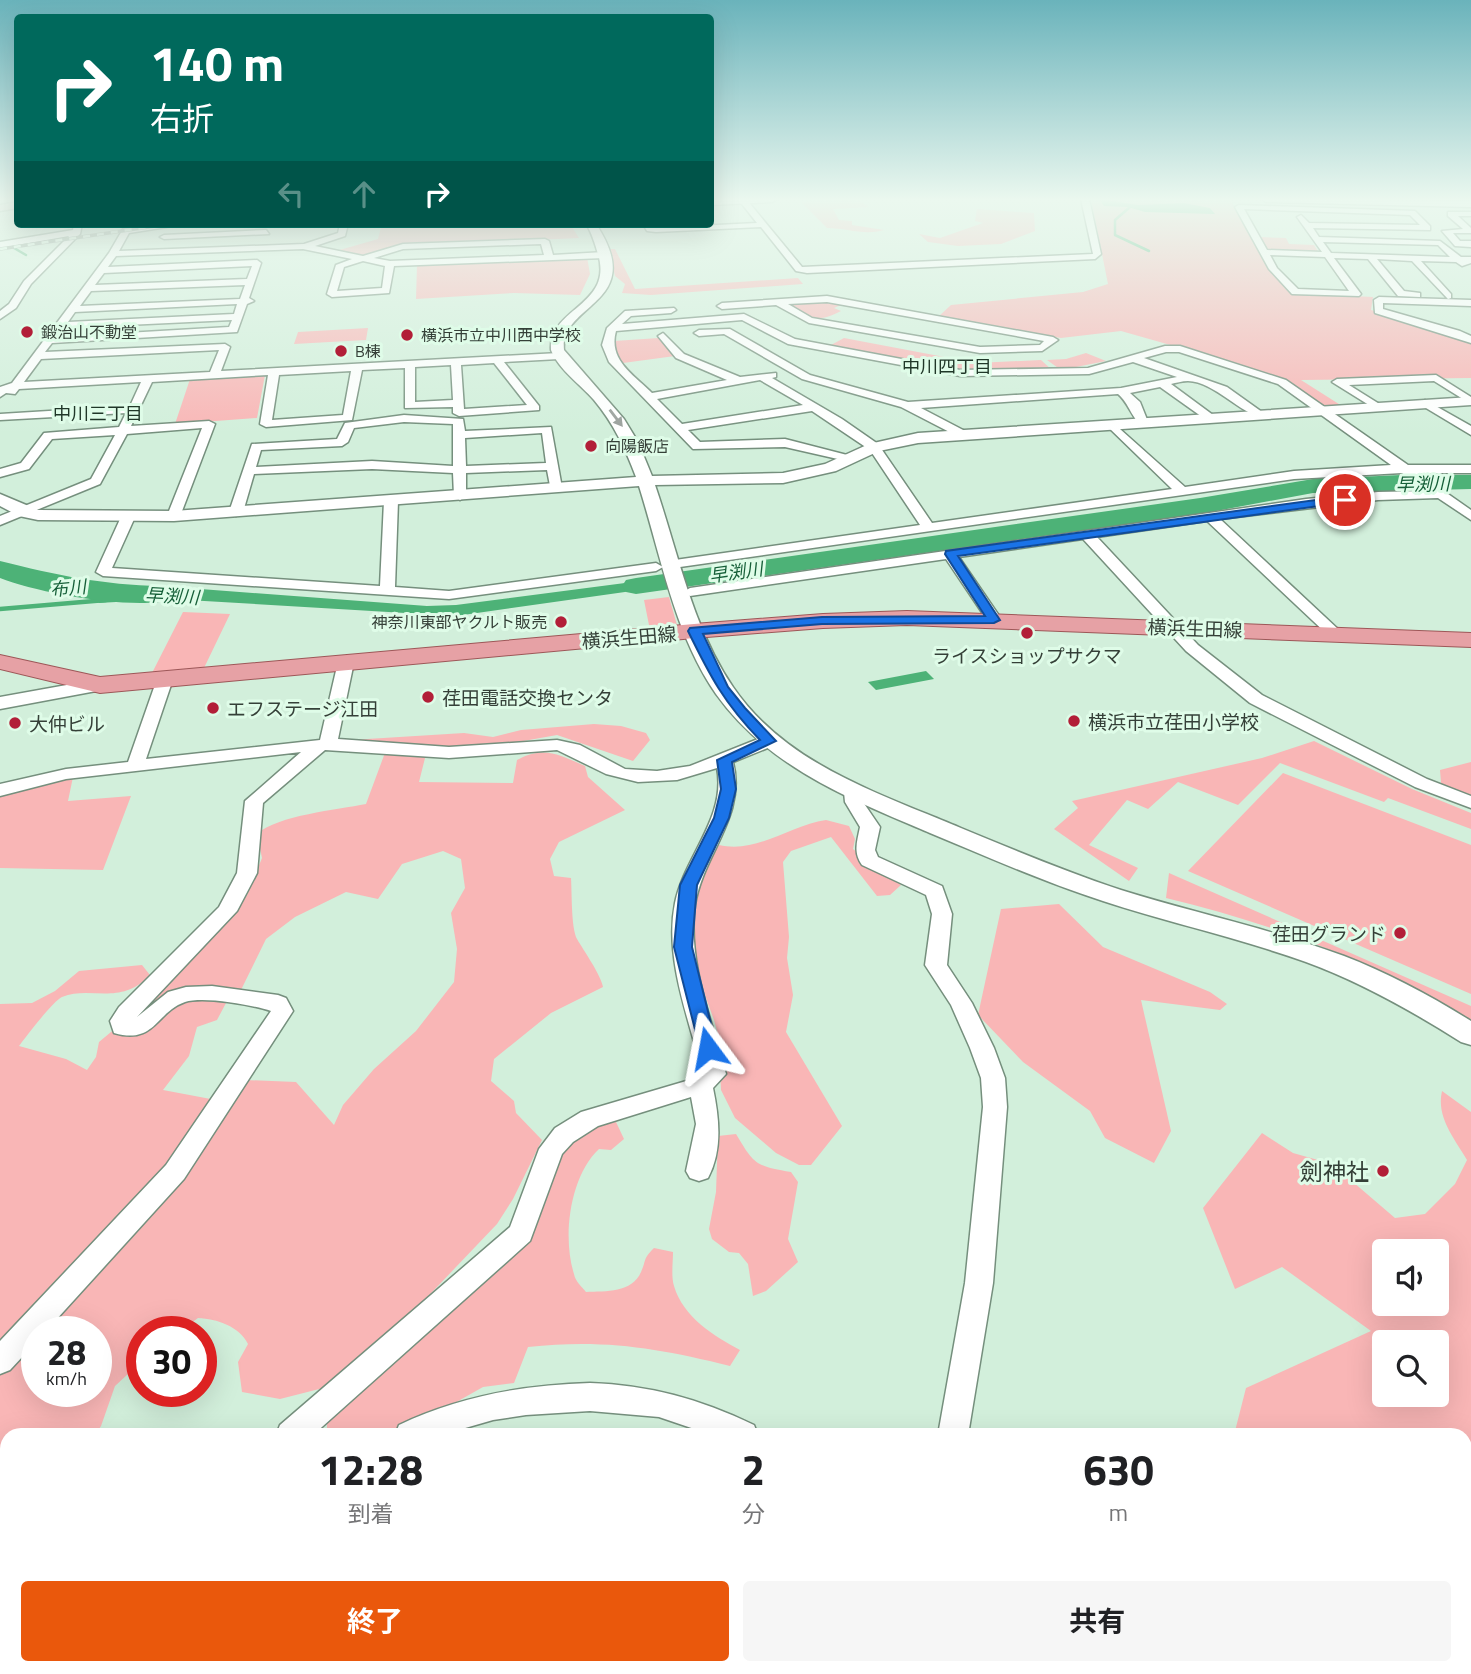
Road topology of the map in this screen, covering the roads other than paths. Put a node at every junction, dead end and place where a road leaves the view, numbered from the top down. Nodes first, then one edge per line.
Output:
1 (32, 277) edge
2 (95, 277) edge
3 (253, 277) edge
4 (337, 277) edge
5 (388, 277) edge
6 (596, 277) edge
7 (1281, 277) edge
8 (1344, 277) edge
9 (1387, 277) edge
10 (1431, 277) edge
11 (251, 282) junction
12 (87, 288) junction
13 (1448, 296) junction
14 (1471, 296) edge
15 (247, 301) junction
16 (777, 302) junction
17 (1471, 303) edge
18 (13, 306) junction
19 (710, 306) dead end
20 (0, 307) edge
21 (72, 309) junction
22 (683, 309) dead end
23 (0, 316) edge
24 (238, 317) junction
25 (60, 325) junction
26 (854, 328) junction
27 (1471, 332) edge
28 (1456, 333) junction
29 (610, 334) junction
30 (842, 335) dead end
31 (663, 336) junction
32 (49, 340) junction
33 (1471, 340) edge
34 (831, 341) dead end
35 (819, 348) junction
36 (37, 356) junction
37 (553, 356) junction
38 (496, 359) junction
39 (1136, 359) junction
40 (456, 361) junction
41 (410, 364) junction
42 (357, 367) junction
43 (793, 371) junction
44 (274, 372) junction
45 (214, 375) junction
46 (762, 377) junction
47 (1192, 377) junction
48 (148, 379) junction
49 (740, 381) junction
50 (1162, 383) junction
51 (15, 386) junction
52 (1121, 391) junction
53 (0, 394) edge
54 (649, 397) junction
55 (1471, 401) edge
56 (458, 403) junction
57 (1425, 403) junction
58 (905, 405) junction
59 (0, 407) edge
60 (815, 407) junction
61 (1377, 407) junction
62 (134, 410) junction
63 (1322, 410) junction
64 (1258, 414) junction
65 (0, 417) edge
66 (1209, 417) junction
67 (1142, 422) junction
68 (266, 424) junction
69 (1111, 424) junction
70 (678, 428) junction
71 (122, 429) junction
72 (1471, 431) edge
73 (459, 435) junction
74 (961, 435) junction
75 (256, 447) junction
76 (874, 447) junction
77 (847, 459) junction
78 (552, 466) junction
79 (1404, 468) junction
80 (1471, 469) edge
81 (458, 470) junction
82 (247, 471) junction
83 (0, 473) edge
84 (647, 481) junction
85 (556, 488) junction
86 (1181, 491) junction
87 (1439, 495) junction
88 (460, 496) junction
89 (0, 499) edge
90 (391, 501) junction
91 (25, 512) junction
92 (236, 512) junction
93 (174, 516) junction
94 (1471, 516) edge
95 (128, 517) junction
96 (1211, 518) junction
97 (0, 521) edge
98 (930, 529) junction
99 (1088, 536) junction
100 (950, 554) junction
101 (664, 566) junction
102 (387, 592) junction
103 (686, 592) junction
104 (994, 620) junction
105 (1173, 627) junction
106 (695, 631) junction
107 (1335, 633) junction
108 (1471, 640) edge
109 (0, 662) edge
110 (346, 662) junction
111 (165, 679) junction
112 (100, 684) junction
113 (0, 703) edge
114 (769, 741) junction
115 (324, 744) junction
116 (724, 760) junction
117 (135, 766) junction
118 (0, 790) edge
119 (853, 792) junction
120 (1471, 802) edge
121 (1471, 1035) edge
122 (701, 1085) junction
123 (699, 1171) dead end
124 (0, 1362) edge
125 (308, 1428) edge
126 (429, 1428) edge
127 (730, 1428) edge
128 (954, 1428) edge

1 - 18 street
2 - 12 street
3 - 11 street
4 - 5 street
6 - 37 street
7 - 8 street
9 - 13 street
10 - 13 street
11 - 12 street
11 - 15 street
12 - 21 street
13 - 14 street
15 - 21 street
15 - 24 street
16 - 19 street
16 - 26 street
16 - 26 street
17 - 28 street
18 - 20 street
18 - 23 street
21 - 25 street
22 - 29 street
24 - 25 street
24 - 32 street
25 - 32 street
26 - 30 street
27 - 28 street
28 - 33 street
29 - 31 street
29 - 35 street
29 - 54 street
31 - 43 street
31 - 49 street
32 - 36 street
34 - 35 street
35 - 39 street
36 - 45 street
36 - 51 street
37 - 38 street
37 - 84 street
37 -> 84 street
38 - 40 street
38 - 56 street
39 - 47 street
39 - 63 street
40 - 41 street
40 - 56 street
41 - 42 street
41 - 56 street
42 - 44 street
42 - 68 street
43 - 46 street
43 - 58 street
44 - 45 street
44 - 68 street
45 - 48 street
46 - 49 street
46 - 60 street
47 - 50 street
47 - 64 street
48 - 51 street
48 - 62 street
49 - 54 street
50 - 52 street
50 - 66 street
51 - 53 street
51 - 59 street
52 - 58 street
52 - 67 street
54 - 70 street
55 - 57 street
55 - 61 street
57 - 61 street
57 - 72 street
58 - 74 street
60 - 70 street
60 - 76 street
61 - 63 street
62 - 65 street
62 - 71 street
63 - 64 street
63 - 79 street
64 - 66 street
66 - 67 street
67 - 69 street
68 - 75 street
69 - 74 street
69 - 86 street
70 - 77 street
71 - 83 street
71 - 91 street
71 - 93 street
73 - 75 street
73 - 78 street
73 - 81 street
74 - 76 street
75 - 82 street
76 - 77 street
76 - 98 street
77 - 84 street
78 - 81 street
78 - 85 street
79 - 80 street
79 - 86 street
79 - 87 street
81 - 82 street
81 - 88 street
82 - 92 street
84 - 85 street
84 - 101 street
85 - 88 street
86 - 98 street
87 - 94 street
87 - 96 street
88 - 90 street
89 - 91 street
90 - 92 street
90 - 102 street
91 - 95 street
91 - 97 street
92 - 93 street
93 - 95 street
95 - 102 street
96 - 99 street
96 - 107 street
98 - 101 street
99 - 100 street
99 - 105 street
100 - 103 street
100 - 104 street
101 - 102 street
101 - 103 street
103 - 106 street
104 - 105 main road, 横浜生田線
104 - 106 main road, 横浜生田線
105 - 107 main road, 横浜生田線
105 - 120 street
106 - 110 main road, 横浜生田線
106 - 114 street
107 - 108 main road, 横浜生田線
109 - 112 main road, 横浜生田線
110 - 111 main road, 横浜生田線
110 - 115 street
111 - 112 main road, 横浜生田線
111 - 117 street
112 - 113 street
114 - 116 street
114 - 119 street
115 - 116 street
115 - 117 street
115 - 124 street
116 - 122 street
117 - 118 street
119 - 121 street
119 - 128 street
122 - 123 street
122 - 125 street
126 - 127 street

